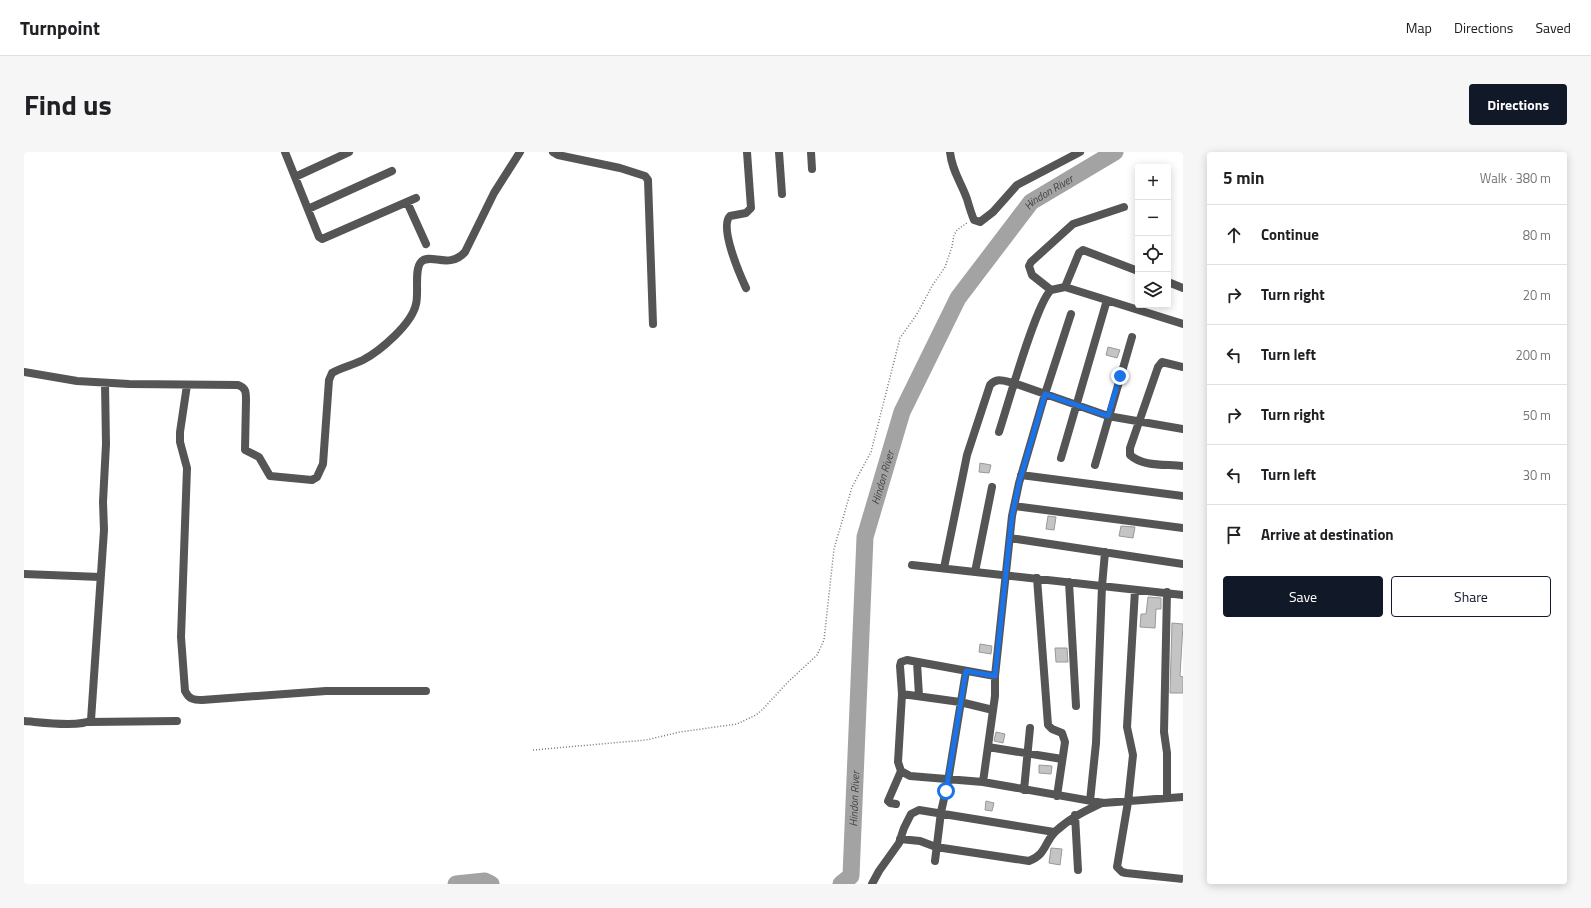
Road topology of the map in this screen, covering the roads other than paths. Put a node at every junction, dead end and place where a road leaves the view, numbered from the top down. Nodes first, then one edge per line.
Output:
1 (285, 152) edge
2 (349, 152) edge
3 (520, 152) edge
4 (553, 152) edge
5 (747, 152) edge
6 (779, 152) edge
7 (811, 152) edge
8 (950, 152) edge
9 (1080, 152) edge
10 (812, 169) dead end
11 (392, 171) dead end
12 (295, 177) junction
13 (782, 194) dead end
14 (416, 198) dead end
15 (407, 202) junction
16 (1124, 207) dead end
17 (308, 209) junction
18 (426, 244) dead end
19 (1135, 269) edge
20 (1171, 283) edge
21 (1065, 287) junction
22 (746, 288) dead end
23 (1183, 288) edge
24 (1051, 290) junction
25 (1106, 300) junction
26 (1071, 314) dead end
27 (653, 324) dead end
28 (1183, 324) edge
29 (1132, 337) dead end
30 (1183, 367) edge
31 (24, 372) edge
32 (106, 383) junction
33 (1014, 383) junction
34 (187, 385) junction
35 (1045, 394) junction
36 (1078, 406) junction
37 (1108, 416) junction
38 (1138, 422) junction
39 (1183, 429) edge
40 (999, 432) dead end
41 (1061, 458) dead end
42 (1095, 465) dead end
43 (1183, 466) edge
44 (1021, 475) junction
45 (992, 487) dead end
46 (1183, 496) edge
47 (1014, 506) junction
48 (1183, 528) edge
49 (1010, 538) junction
50 (1105, 552) junction
51 (1183, 564) edge
52 (912, 565) dead end
53 (944, 568) junction
54 (975, 572) junction
55 (24, 574) edge
56 (1006, 576) junction
57 (100, 577) junction
58 (1037, 578) junction
59 (1069, 582) junction
60 (1102, 586) junction
61 (1135, 590) junction
62 (1167, 592) junction
63 (1183, 595) edge
64 (917, 662) junction
65 (966, 671) junction
66 (995, 676) junction
67 (426, 692) dead end
68 (902, 694) junction
69 (919, 696) junction
70 (960, 702) junction
71 (1076, 706) dead end
72 (993, 710) junction
73 (24, 721) edge
74 (89, 722) junction
75 (177, 722) dead end
76 (1030, 728) dead end
77 (988, 747) junction
78 (1028, 754) junction
79 (1062, 759) junction
80 (901, 771) junction
81 (948, 780) junction
82 (983, 782) junction
83 (1024, 790) junction
84 (1057, 796) junction
85 (1183, 797) edge
86 (1167, 798) junction
87 (1090, 801) junction
88 (1128, 802) junction
89 (1103, 803) junction
90 (896, 804) dead end
91 (941, 812) junction
92 (1075, 815) junction
93 (1054, 832) junction
94 (900, 839) junction
95 (936, 847) junction
96 (935, 860) dead end
97 (1078, 870) dead end
98 (1183, 879) edge
99 (872, 884) edge

1 - 12 street
2 - 12 street
3 - 34 street
4 - 27 street
5 - 22 street
6 - 13 street
7 - 10 street
8 - 9 street
11 - 17 street
12 - 17 street
14 - 15 street
15 - 17 street
15 - 18 street
16 - 24 street
19 - 21 street
20 - 23 street
21 - 24 street
21 - 25 street
24 - 33 street
25 - 28 street
25 - 36 street
26 - 35 street
29 - 37 street
30 - 38 street
31 - 32 street
32 - 34 street
32 - 57 street
33 - 35 street
33 - 40 street
33 - 53 street
34 - 67 street
35 - 36 street
35 - 44 street
36 - 37 street
36 - 41 street
37 - 38 street
37 - 42 street
38 - 39 street
38 - 43 street
44 - 46 street
44 - 47 street
45 - 54 street
47 - 48 street
47 - 49 street
49 - 50 street
49 - 56 street
50 - 51 street
50 - 60 street
52 - 53 street
53 - 54 street
54 - 56 street
55 - 57 street
56 - 58 street
56 - 66 street
57 - 74 street
58 - 59 street
58 - 79 street
59 - 60 street
59 - 71 street
60 - 61 street
60 - 87 street
61 - 62 street
61 - 88 street
62 - 63 street
62 - 86 street
64 - 65 street
64 - 68 street
64 - 69 street
65 - 66 street
65 - 70 street
66 - 72 street
68 - 69 street
68 - 80 street
69 - 70 street
70 - 72 street
70 - 81 street
72 - 77 street
73 - 74 street
74 - 75 street
76 - 78 street
77 - 78 street
77 - 82 street
78 - 79 street
78 - 83 street
79 - 84 street
80 - 81 street
80 - 90 street
81 - 82 street
81 - 91 street
82 - 83 street
83 - 84 street
84 - 87 street
85 - 86 street
86 - 88 street
87 - 89 street
88 - 89 street
88 - 98 street
89 - 92 street
91 - 93 street
91 - 94 street
91 - 95 street
92 - 93 street
92 - 97 street
93 - 95 street
94 - 95 street
94 - 99 street
95 - 96 street

